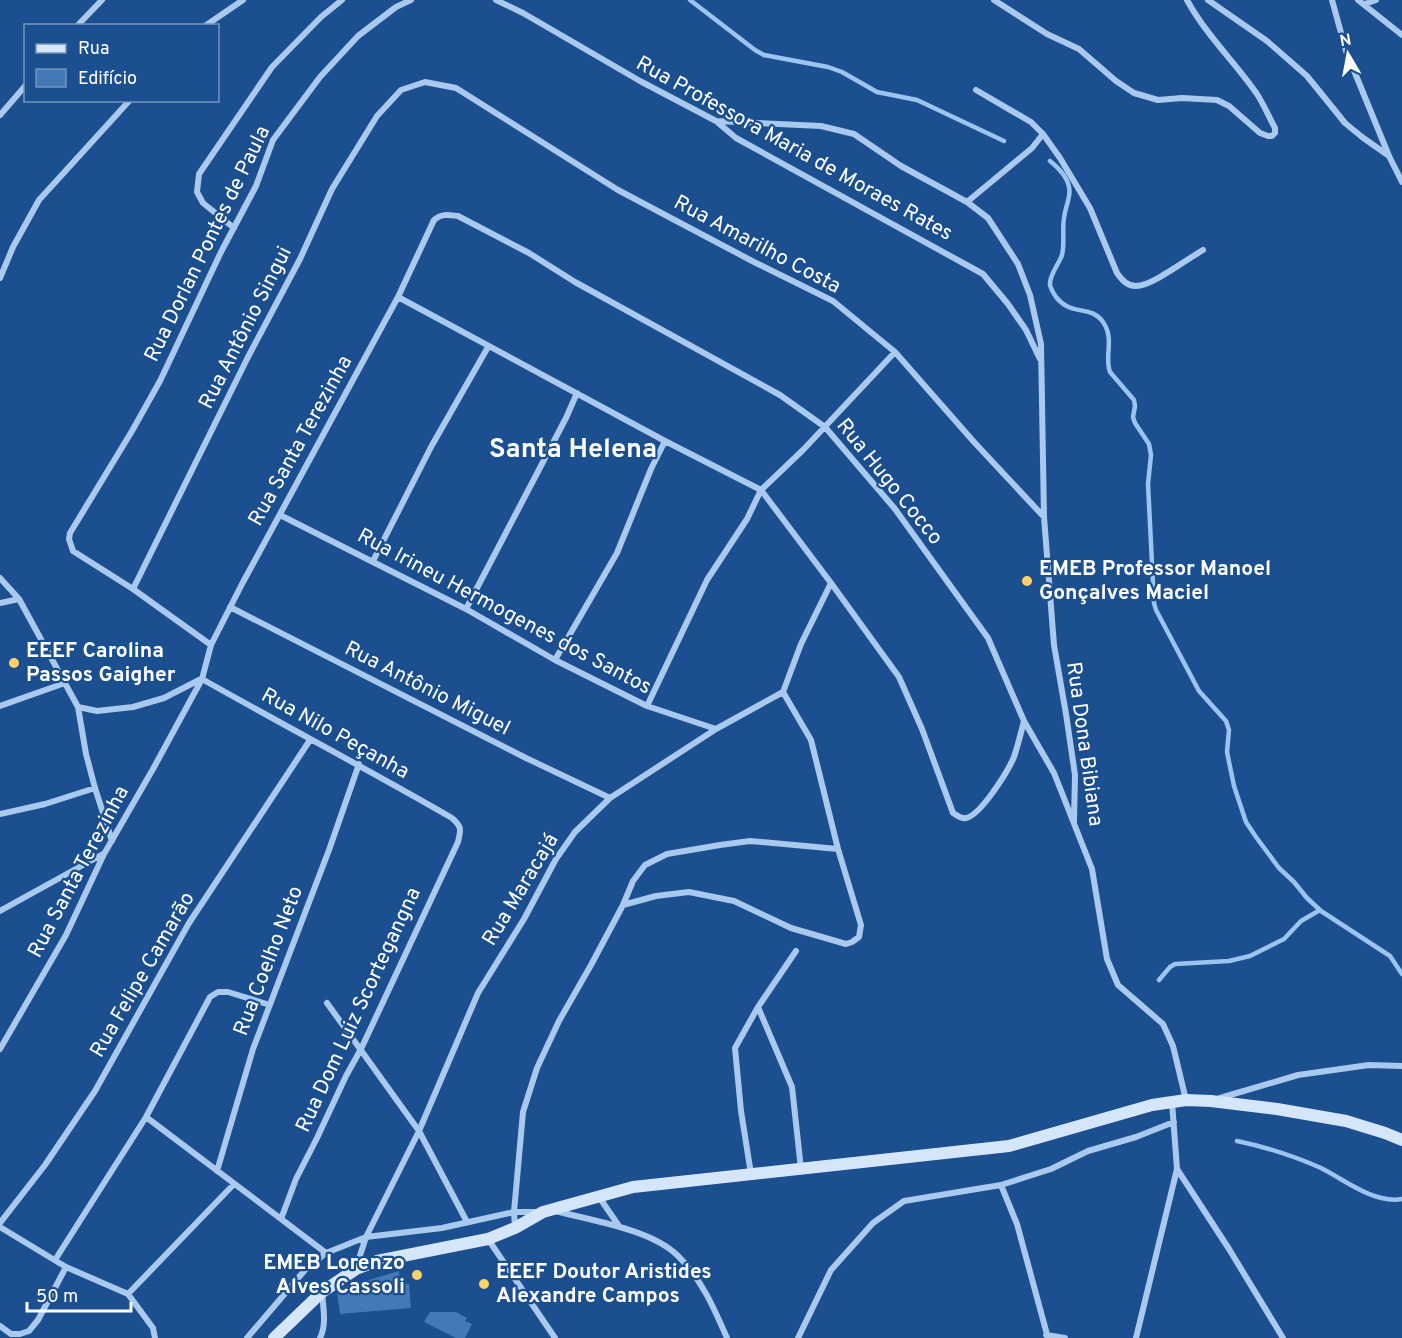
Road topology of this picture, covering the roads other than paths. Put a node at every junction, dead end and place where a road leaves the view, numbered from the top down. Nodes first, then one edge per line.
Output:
1 (102, 0) edge
2 (243, 0) edge
3 (342, 0) edge
4 (411, 0) edge
5 (496, 0) edge
6 (994, 0) edge
7 (1187, 0) edge
8 (1208, 0) edge
9 (1332, 0) edge
10 (1358, 0) edge
11 (1376, 0) edge
12 (1365, 4) junction
13 (79, 24) edge
14 (208, 24) edge
15 (1402, 35) edge
16 (24, 87) edge
17 (401, 90) joint
18 (976, 90) dead end
19 (127, 102) edge
20 (0, 115) edge
21 (716, 121) junction
22 (1043, 134) junction
23 (1389, 156) junction
24 (1402, 182) edge
25 (967, 202) junction
26 (434, 220) joint
27 (234, 228) junction
28 (1203, 250) dead end
29 (0, 278) edge
30 (398, 297) junction
31 (488, 347) junction
32 (895, 352) junction
33 (1041, 362) junction
34 (577, 393) junction
35 (825, 427) junction
36 (665, 441) junction
37 (761, 490) junction
38 (280, 515) junction
39 (1044, 517) junction
40 (373, 561) junction
41 (0, 578) edge
42 (831, 583) junction
43 (133, 590) junction
44 (19, 599) junction
45 (0, 603) edge
46 (230, 608) junction
47 (466, 609) junction
48 (211, 645) junction
49 (555, 660) junction
50 (202, 679) junction
51 (65, 683) junction
52 (783, 692) junction
53 (0, 706) edge
54 (647, 706) junction
55 (78, 707) junction
56 (1024, 721) junction
57 (716, 729) junction
58 (310, 740) junction
59 (359, 765) junction
60 (95, 788) junction
61 (610, 798) junction
62 (0, 814) edge
63 (452, 818) joint
64 (1074, 824) junction
65 (112, 841) junction
66 (838, 849) junction
67 (104, 854) junction
68 (622, 905) junction
69 (0, 911) edge
70 (796, 951) dead end
71 (327, 1003) dead end
72 (270, 1005) junction
73 (758, 1007) junction
74 (0, 1049) edge
75 (361, 1049) junction
76 (1402, 1066) edge
77 (1186, 1100) junction
78 (1211, 1101) junction
79 (1172, 1102) junction
80 (146, 1117) junction
81 (1174, 1122) junction
82 (419, 1131) junction
83 (1402, 1140) edge
84 (801, 1168) junction
85 (1178, 1169) junction
86 (217, 1171) junction
87 (751, 1174) junction
88 (234, 1184) junction
89 (1001, 1185) junction
90 (598, 1197) junction
91 (548, 1211) junction
92 (514, 1212) junction
93 (281, 1219) junction
94 (467, 1222) junction
95 (0, 1225) edge
96 (619, 1227) junction
97 (514, 1228) junction
98 (366, 1237) junction
99 (488, 1239) junction
100 (326, 1254) junction
101 (55, 1260) junction
102 (66, 1267) junction
103 (356, 1269) junction
104 (322, 1292) junction
105 (128, 1294) junction
106 (0, 1326) edge
107 (550, 1330) junction
108 (1047, 1336) edge
109 (155, 1338) edge
110 (247, 1338) edge
111 (274, 1338) edge
112 (320, 1338) edge
113 (546, 1338) edge
114 (555, 1338) edge
115 (727, 1338) edge
116 (798, 1338) edge
117 (1065, 1338) edge
118 (1136, 1338) edge
119 (1283, 1338) edge

1 - 13 street
2 - 14 street
3 - 27 street
4 - 27 street, Rua Dorlan Pontes de Paula
5 - 21 street, Rua Professora Maria de Moraes Rates
6 - 7 street
8 - 23 street
9 - 23 street
10 - 12 street
11 - 12 street
12 - 15 street
16 - 20 street
17 - 32 street, Rua Amarilho Costa
17 - 43 street, Rua Antônio Singui
18 - 22 street
19 - 29 street
21 - 25 street, Rua Dona Bibiana
21 - 33 street, Rua Professora Maria de Moraes Rates
22 - 25 street
22 - 28 street
23 - 24 street
25 - 33 street, Rua Dona Bibiana
26 - 30 street, Rua Santa Terezinha
26 - 35 street, Rua Hugo Cocco
27 - 43 street, Rua Dorlan Pontes de Paula
30 - 31 street
30 - 38 street, Rua Santa Terezinha
31 - 34 street
31 - 40 street
32 - 35 street
32 - 39 street, Rua Amarilho Costa
33 - 39 street, Rua Dona Bibiana
34 - 36 street
34 - 47 street
35 - 37 street
35 - 56 street, Rua Hugo Cocco
36 - 37 street
36 - 49 street
37 - 42 street
37 - 54 street
38 - 40 street, Rua Irineu Hermogenes dos Santos
38 - 46 street, Rua Santa Terezinha
39 - 64 street, Rua Dona Bibiana
40 - 47 street, Rua Irineu Hermogenes dos Santos
41 - 44 street
42 - 52 street
42 - 56 street
43 - 48 street
44 - 45 street
44 - 51 street
46 - 48 street, Rua Santa Terezinha
46 - 61 street, Rua Antônio Miguel
47 - 49 street, Rua Irineu Hermogenes dos Santos
48 - 50 street, Rua Santa Terezinha
49 - 54 street, Rua Irineu Hermogenes dos Santos
50 - 55 street
50 - 58 street, Rua Nilo Peçanha
50 - 65 street, Rua Santa Terezinha
51 - 53 street
51 - 55 street
52 - 57 street, Rua Maracajá
52 - 66 street
54 - 57 street, Rua Irineu Hermogenes dos Santos
55 - 60 street
56 - 64 street, Rua Hugo Cocco
57 - 61 street, Rua Maracajá
58 - 59 street, Rua Nilo Peçanha
58 - 95 street, Rua Felipe Camarão
59 - 63 street, Rua Nilo Peçanha
59 - 72 street, Rua Coelho Neto
60 - 62 street
60 - 65 street
61 - 82 street, Rua Maracajá
63 - 75 street, Rua Dom Luiz Scortegangna
64 - 77 street, Rua Dona Bibiana
65 - 67 street, Rua Santa Terezinha
66 - 68 street
66 - 68 street
67 - 69 street
67 - 74 street, Rua Santa Terezinha
68 - 92 street
70 - 73 street
71 - 75 street
72 - 80 street
72 - 86 street, Rua Coelho Neto
73 - 84 street
73 - 87 street
75 - 82 street
75 - 93 street, Rua Dom Luiz Scortegangna
76 - 78 street
77 - 78 street
77 - 79 street
78 - 83 street
79 - 81 street
79 - 84 street
80 - 86 street
80 - 101 street
81 - 85 street
81 - 89 street
82 - 94 street
82 - 98 street, Rua Maracajá
84 - 87 street
85 - 118 street
85 - 119 street
86 - 88 street
87 - 90 street
88 - 93 street
88 - 105 street
89 - 108 street
89 - 116 street
90 - 91 street
90 - 96 street
91 - 92 street
91 - 96 street
91 - 97 street
92 - 94 street
92 - 97 street
93 - 100 street
94 - 98 street
95 - 101 street
96 - 115 street
97 - 99 street
98 - 100 street
98 - 103 street, Rua Maracajá
99 - 103 street
99 - 107 street
100 - 110 street
101 - 102 street
102 - 105 street
102 - 106 street
103 - 104 street
104 - 111 street
104 - 112 street
105 - 109 street
107 - 113 street
107 - 114 street
108 - 117 street

